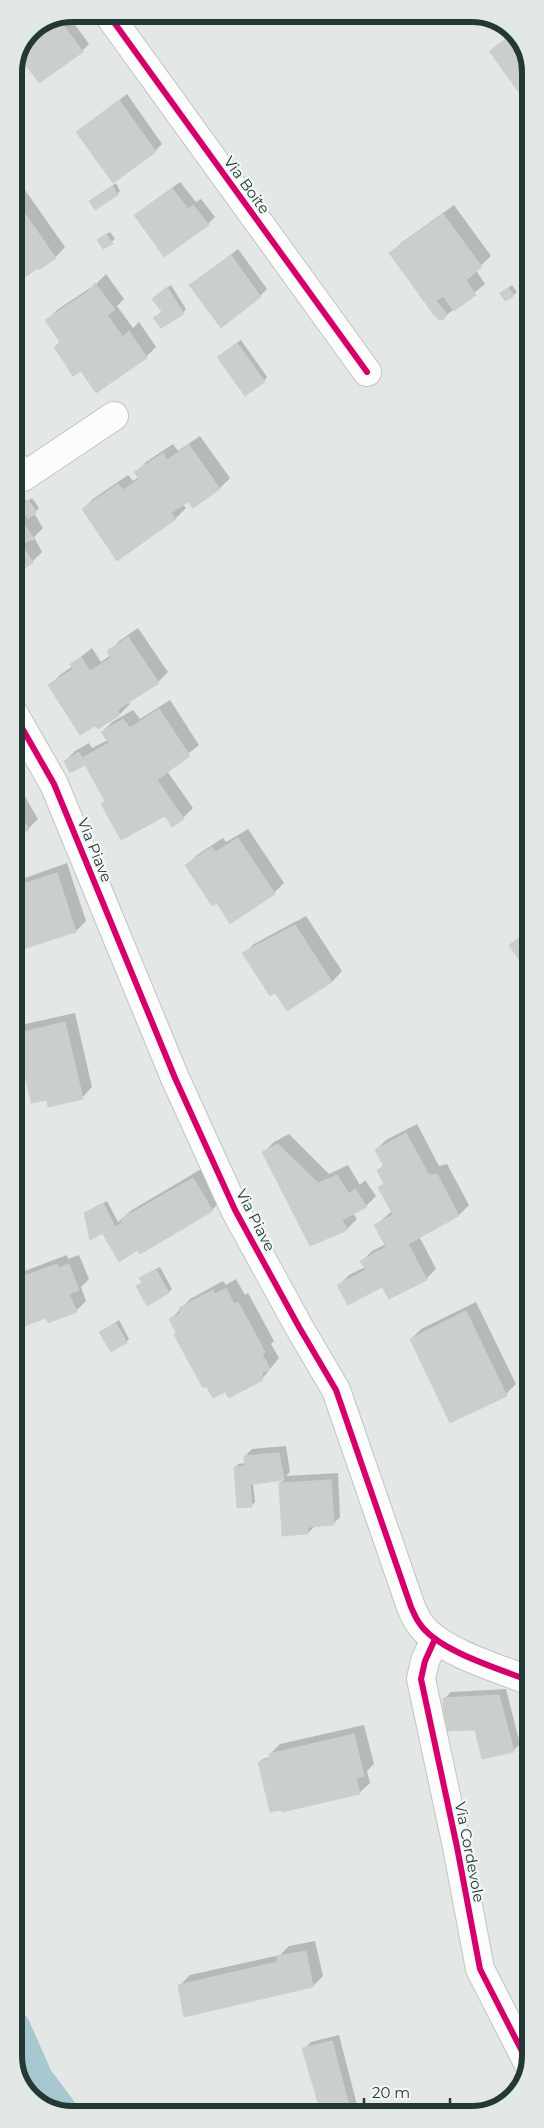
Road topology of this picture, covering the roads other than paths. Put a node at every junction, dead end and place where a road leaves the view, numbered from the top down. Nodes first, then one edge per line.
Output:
1 (114, 22) edge
2 (367, 372) dead end
3 (114, 416) dead end
4 (22, 476) edge
5 (22, 728) edge
6 (435, 1639) junction
7 (522, 1679) edge
8 (522, 2051) edge

1 - 2 street, Via Boite
3 - 4 street
5 - 6 street, Via Piave
6 - 7 street, Via Piave
6 - 8 street, Via Cordevole

